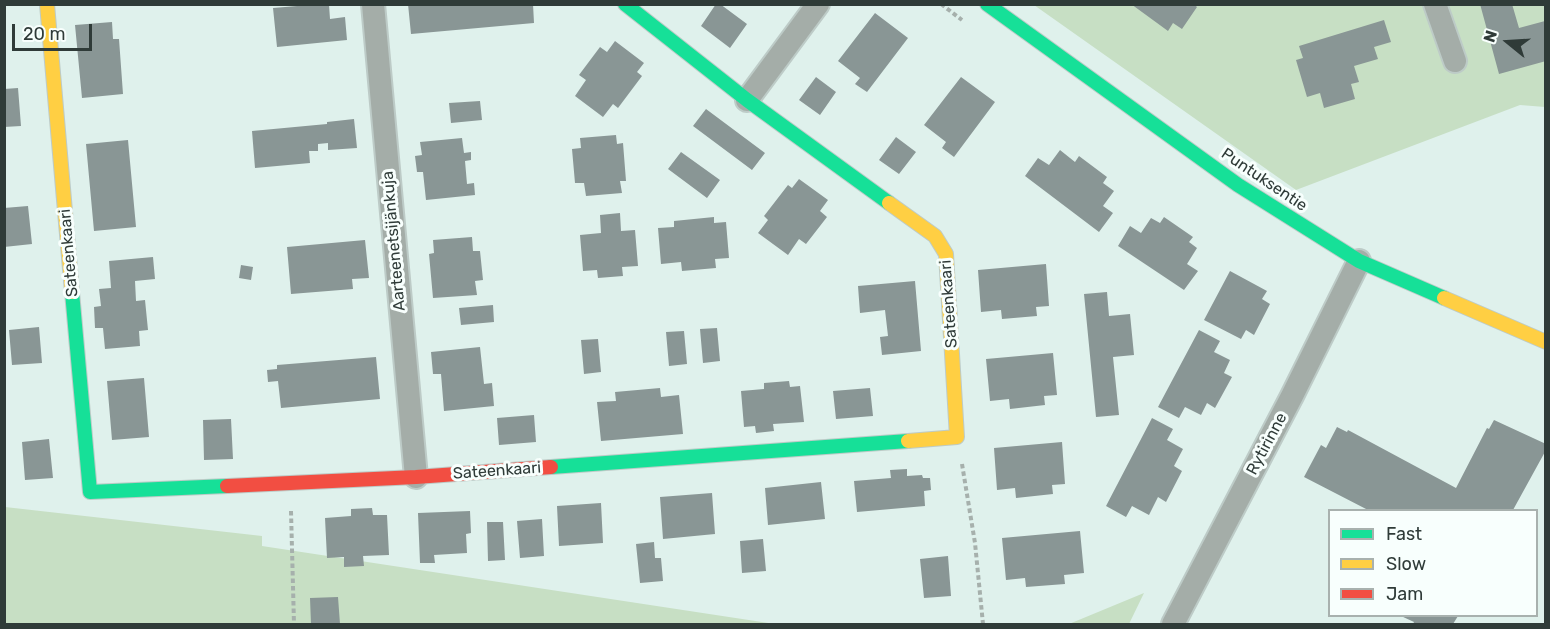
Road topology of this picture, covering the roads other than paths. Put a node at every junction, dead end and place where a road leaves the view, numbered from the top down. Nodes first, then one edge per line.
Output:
1 (47, 4) edge
2 (373, 4) edge
3 (625, 4) edge
4 (818, 4) edge
5 (987, 4) edge
6 (1435, 4) edge
7 (1455, 61) dead end
8 (747, 100) junction
9 (1359, 261) junction
10 (1545, 342) edge
11 (416, 477) junction
12 (1173, 624) edge

1 - 11 street, Sateenkaari
2 - 11 street, Aarteenetsijänkuja
3 - 8 street, Sateenkaari
4 - 8 street
5 - 9 street, Puntuksentie
6 - 7 street
8 - 11 street, Sateenkaari
9 - 10 street, Puntuksentie
9 - 12 street, Rytirinne

